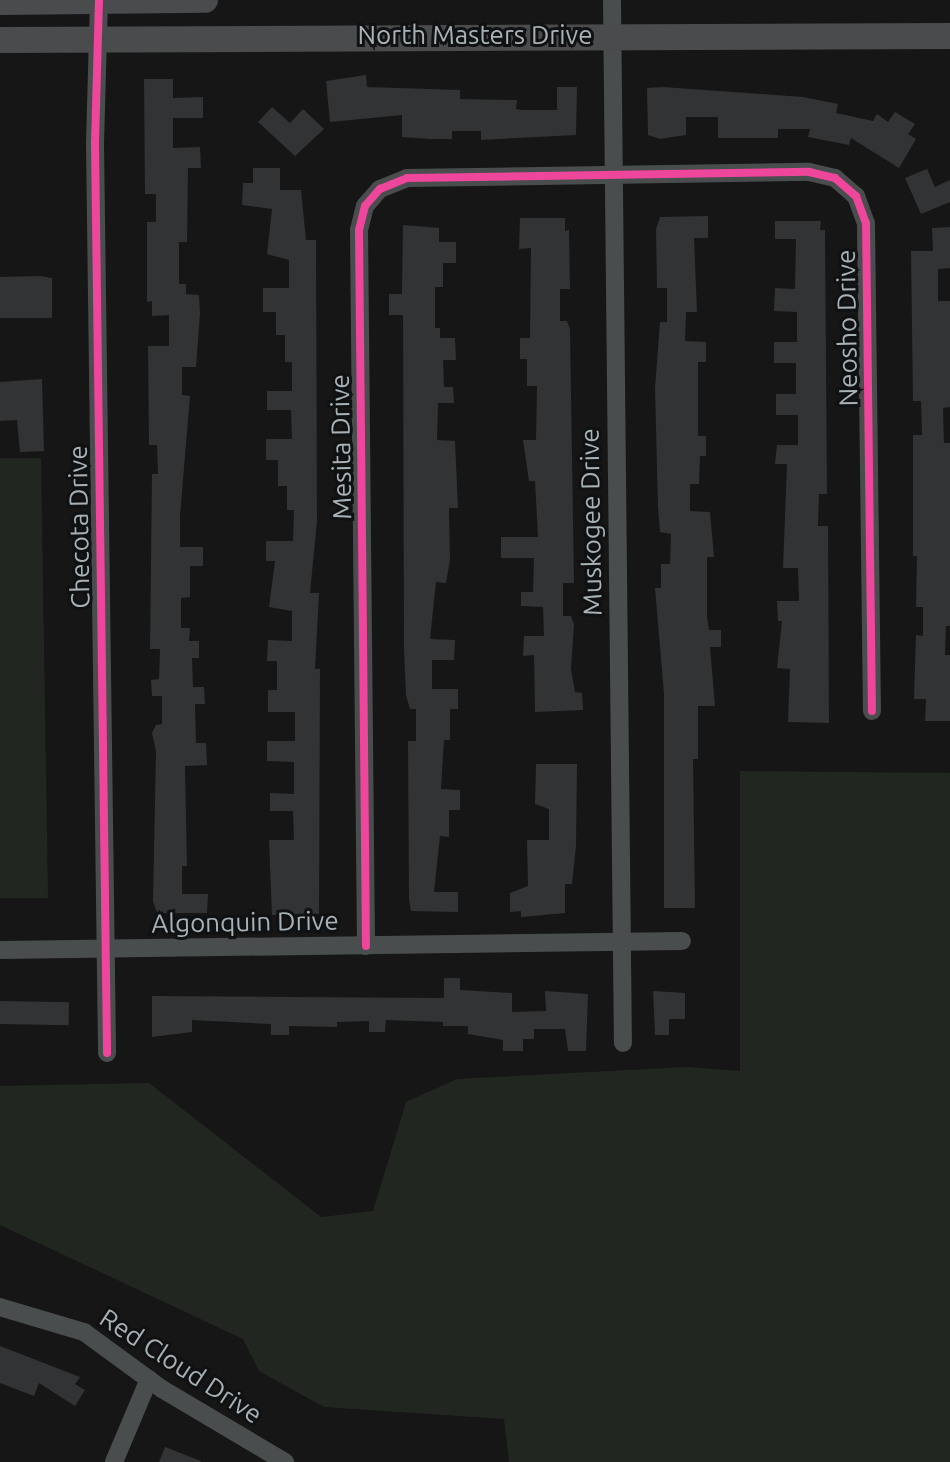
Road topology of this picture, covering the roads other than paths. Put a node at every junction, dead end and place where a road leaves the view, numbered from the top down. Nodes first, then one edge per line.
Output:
1 (205, 0) edge
2 (612, 0) edge
3 (99, 1) edge
4 (0, 2) edge
5 (613, 34) junction
6 (950, 36) edge
7 (94, 38) junction
8 (0, 40) edge
9 (614, 176) junction
10 (872, 711) dead end
11 (682, 941) dead end
12 (622, 944) junction
13 (366, 946) junction
14 (104, 949) junction
15 (0, 950) edge
16 (623, 1043) dead end
17 (107, 1053) dead end
18 (0, 1307) edge
19 (149, 1379) junction
20 (114, 1462) edge
21 (285, 1462) edge

1 - 3 main road
2 - 5 street, Muskogee Drive
3 - 4 main road
3 - 7 street, Checota Drive
5 - 6 main road, North Masters Drive
5 - 7 main road, North Masters Drive
5 - 9 street, Muskogee Drive
7 - 8 main road, North Masters Drive
7 - 14 street, Checota Drive
9 - 10 street, Neosho Drive
9 - 12 street, Muskogee Drive
9 - 13 street, Mesita Drive
11 - 12 street, Algonquin Drive
12 - 13 street, Algonquin Drive
12 - 16 street, Muskogee Drive
13 - 14 street, Algonquin Drive
14 - 15 street, Algonquin Drive
14 - 17 street, Checota Drive
18 - 19 street, Red Cloud Drive
19 - 20 street
19 - 21 street, Red Cloud Drive

